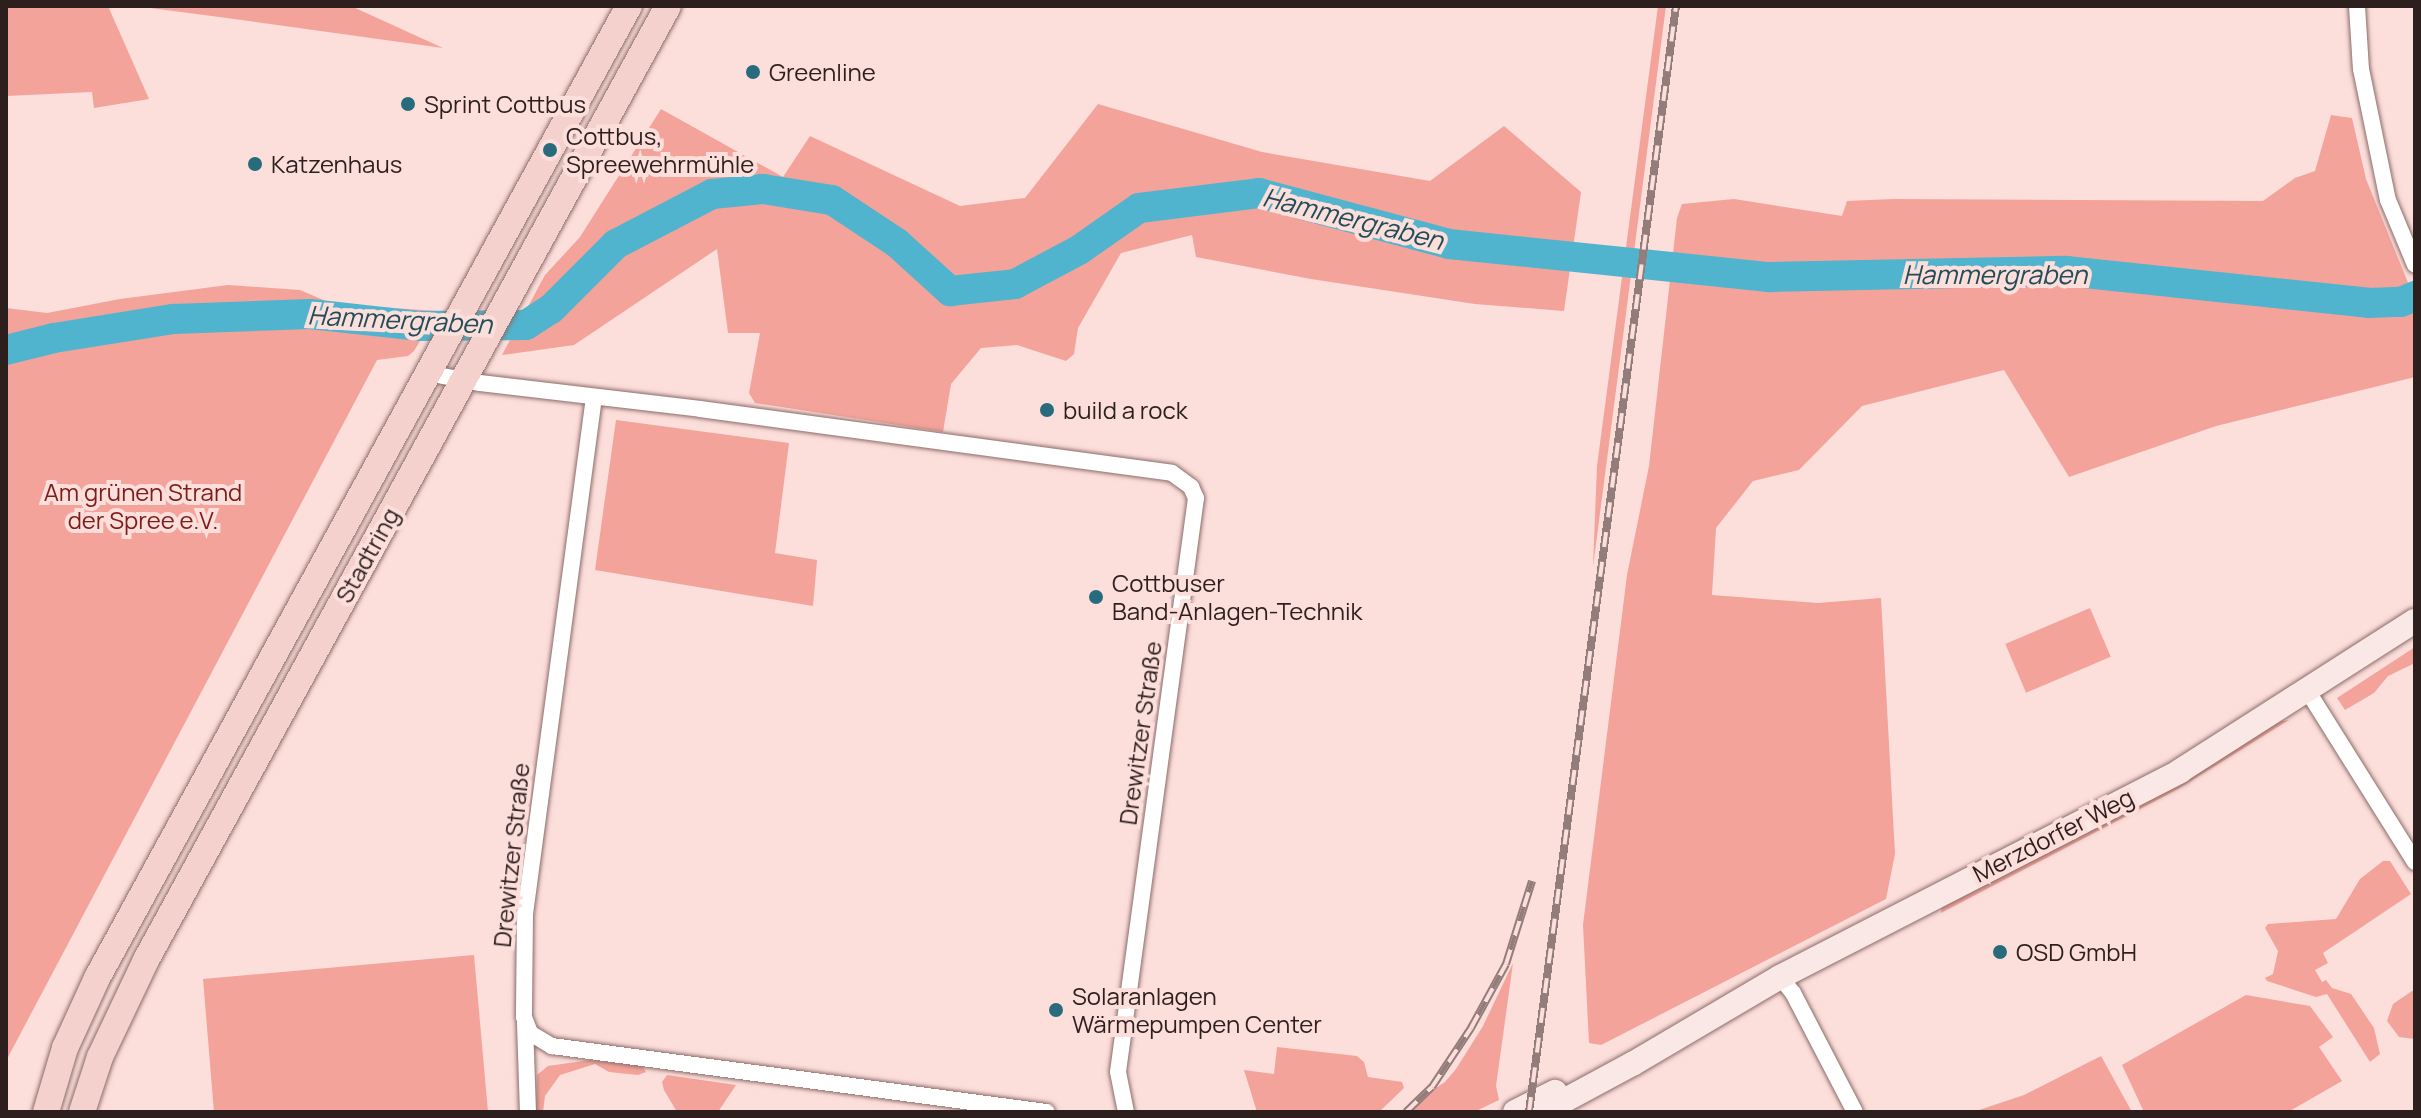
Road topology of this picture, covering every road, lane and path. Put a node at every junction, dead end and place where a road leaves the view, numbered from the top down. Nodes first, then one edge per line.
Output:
1 (629, 6) edge
2 (668, 6) edge
3 (2357, 6) edge
4 (2415, 265) edge
5 (433, 363) junction
6 (469, 370) junction
7 (594, 397) junction
8 (2415, 621) edge
9 (2307, 690) junction
10 (2415, 862) edge
11 (1780, 977) junction
12 (524, 1017) junction
13 (1681, 1033) junction
14 (46, 1112) edge
15 (82, 1112) edge
16 (528, 1112) edge
17 (1047, 1112) edge
18 (1126, 1112) edge
19 (1515, 1112) edge
20 (1543, 1112) edge
21 (1855, 1112) edge

1 - 5 main road, Stadtring
2 - 6 main road, Stadtring
3 - 4 street
5 - 6 street, Drewitzer Straße
5 - 14 main road, Stadtring
6 - 7 street, Drewitzer Straße
6 - 15 main road, Stadtring
7 - 12 street, Drewitzer Straße
7 - 18 street, Drewitzer Straße
8 - 9 street, Merzdorfer Weg
9 - 10 street
9 - 11 street, Merzdorfer Weg
11 - 13 street, Merzdorfer Weg
11 - 21 street
12 - 16 street, Drewitzer Straße
12 - 17 street
13 - 19 street, Merzdorfer Weg
13 - 20 street, Merzdorfer Weg

